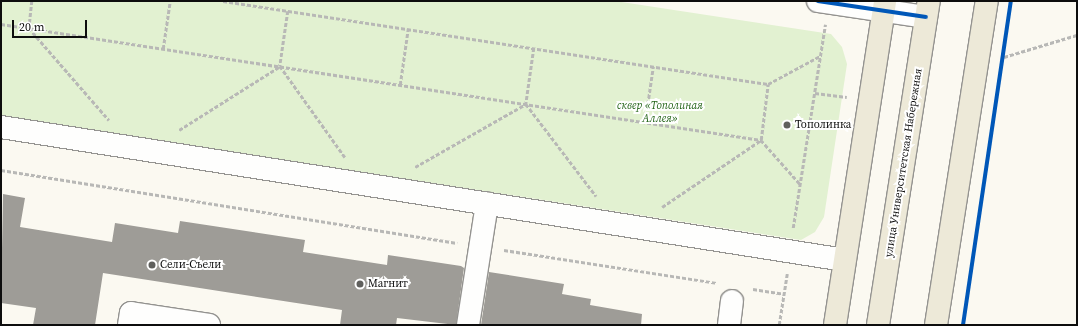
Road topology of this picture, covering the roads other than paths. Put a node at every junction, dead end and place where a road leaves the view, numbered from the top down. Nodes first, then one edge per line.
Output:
1 (818, 1) edge
2 (986, 1) edge
3 (885, 6) edge
4 (928, 9) edge
5 (1, 127) edge
6 (487, 203) junction
7 (845, 260) junction
8 (733, 291) road end
9 (129, 325) edge
10 (209, 325) edge
11 (468, 325) edge
12 (729, 325) edge
13 (835, 325) edge
14 (878, 325) edge
15 (936, 325) edge

1 - 3 street
2 - 15 main road
3 - 4 street
3 - 7 main road
4 - 14 main road, улица Университетская Набережная
5 - 6 street
6 - 7 street
6 - 11 street
7 - 13 main road
8 - 12 street
9 - 10 street

